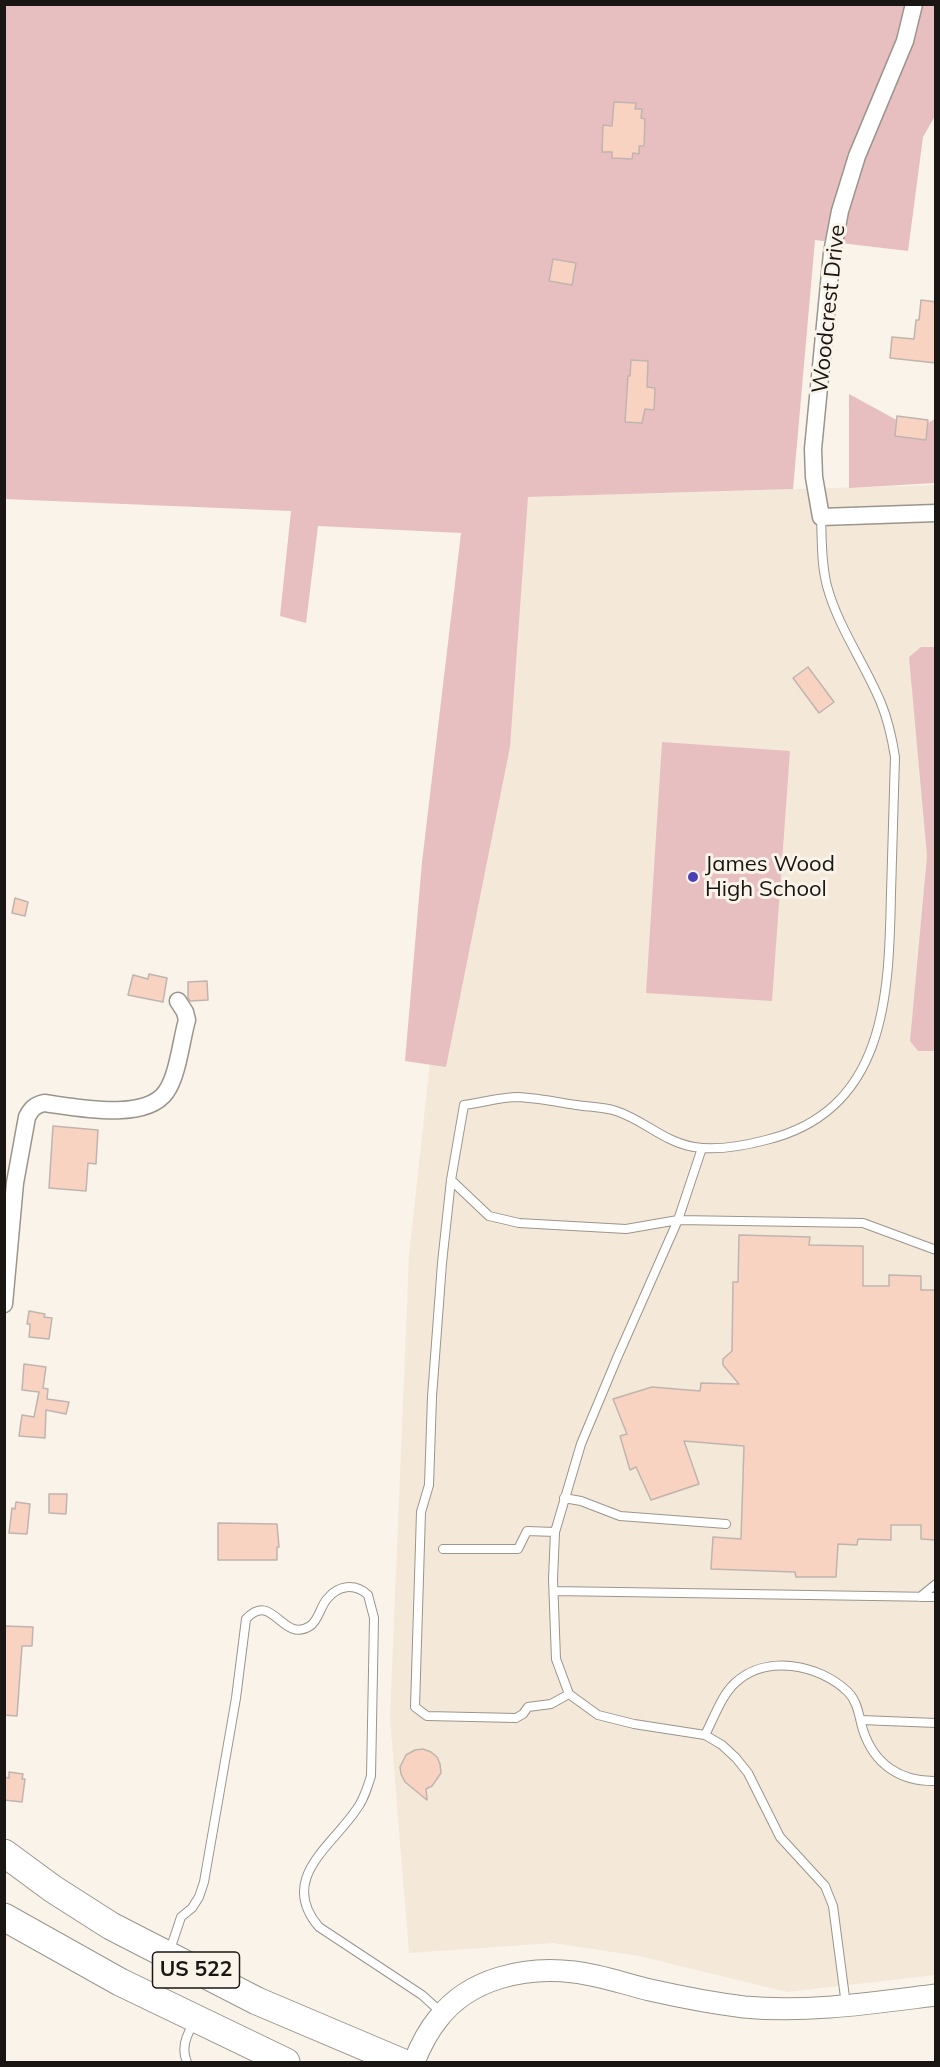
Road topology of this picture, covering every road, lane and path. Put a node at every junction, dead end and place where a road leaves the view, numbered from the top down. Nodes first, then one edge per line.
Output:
1 (914, 4) edge
2 (936, 513) edge
3 (821, 517) junction
4 (178, 1001) dead end
5 (702, 1148) junction
6 (451, 1180) junction
7 (678, 1220) junction
8 (936, 1250) edge
9 (4, 1304) edge
10 (564, 1498) junction
11 (726, 1524) dead end
12 (555, 1532) junction
13 (443, 1549) dead end
14 (936, 1584) edge
15 (554, 1591) junction
16 (920, 1597) junction
17 (936, 1597) edge
18 (569, 1694) junction
19 (861, 1720) junction
20 (936, 1723) edge
21 (705, 1735) junction
22 (936, 1782) edge
23 (4, 1853) edge
24 (4, 1917) edge
25 (167, 1956) junction
26 (936, 1995) edge
27 (846, 2006) junction
28 (442, 2013) junction
29 (196, 2020) junction
30 (187, 2062) edge
31 (286, 2062) edge
32 (401, 2062) edge
33 (414, 2062) edge

1 - 3 street, Woodcrest Drive
2 - 3 street
3 - 5 lane
4 - 9 street
5 - 6 lane
5 - 7 lane
6 - 7 lane
6 - 18 lane
7 - 8 lane
7 - 10 lane
10 - 11 lane
10 - 12 lane
12 - 13 lane
12 - 15 lane
14 - 16 lane
15 - 16 lane
15 - 18 lane
16 - 17 lane
18 - 21 lane
19 - 20 lane
19 - 21 lane
19 - 22 lane
21 - 27 lane
23 - 25 highway, US 522
24 - 29 highway, US 522
25 - 28 lane
25 - 32 highway, US 522
26 - 27 street
27 - 28 street
28 - 33 street
29 - 30 lane
29 - 31 highway, US 522

